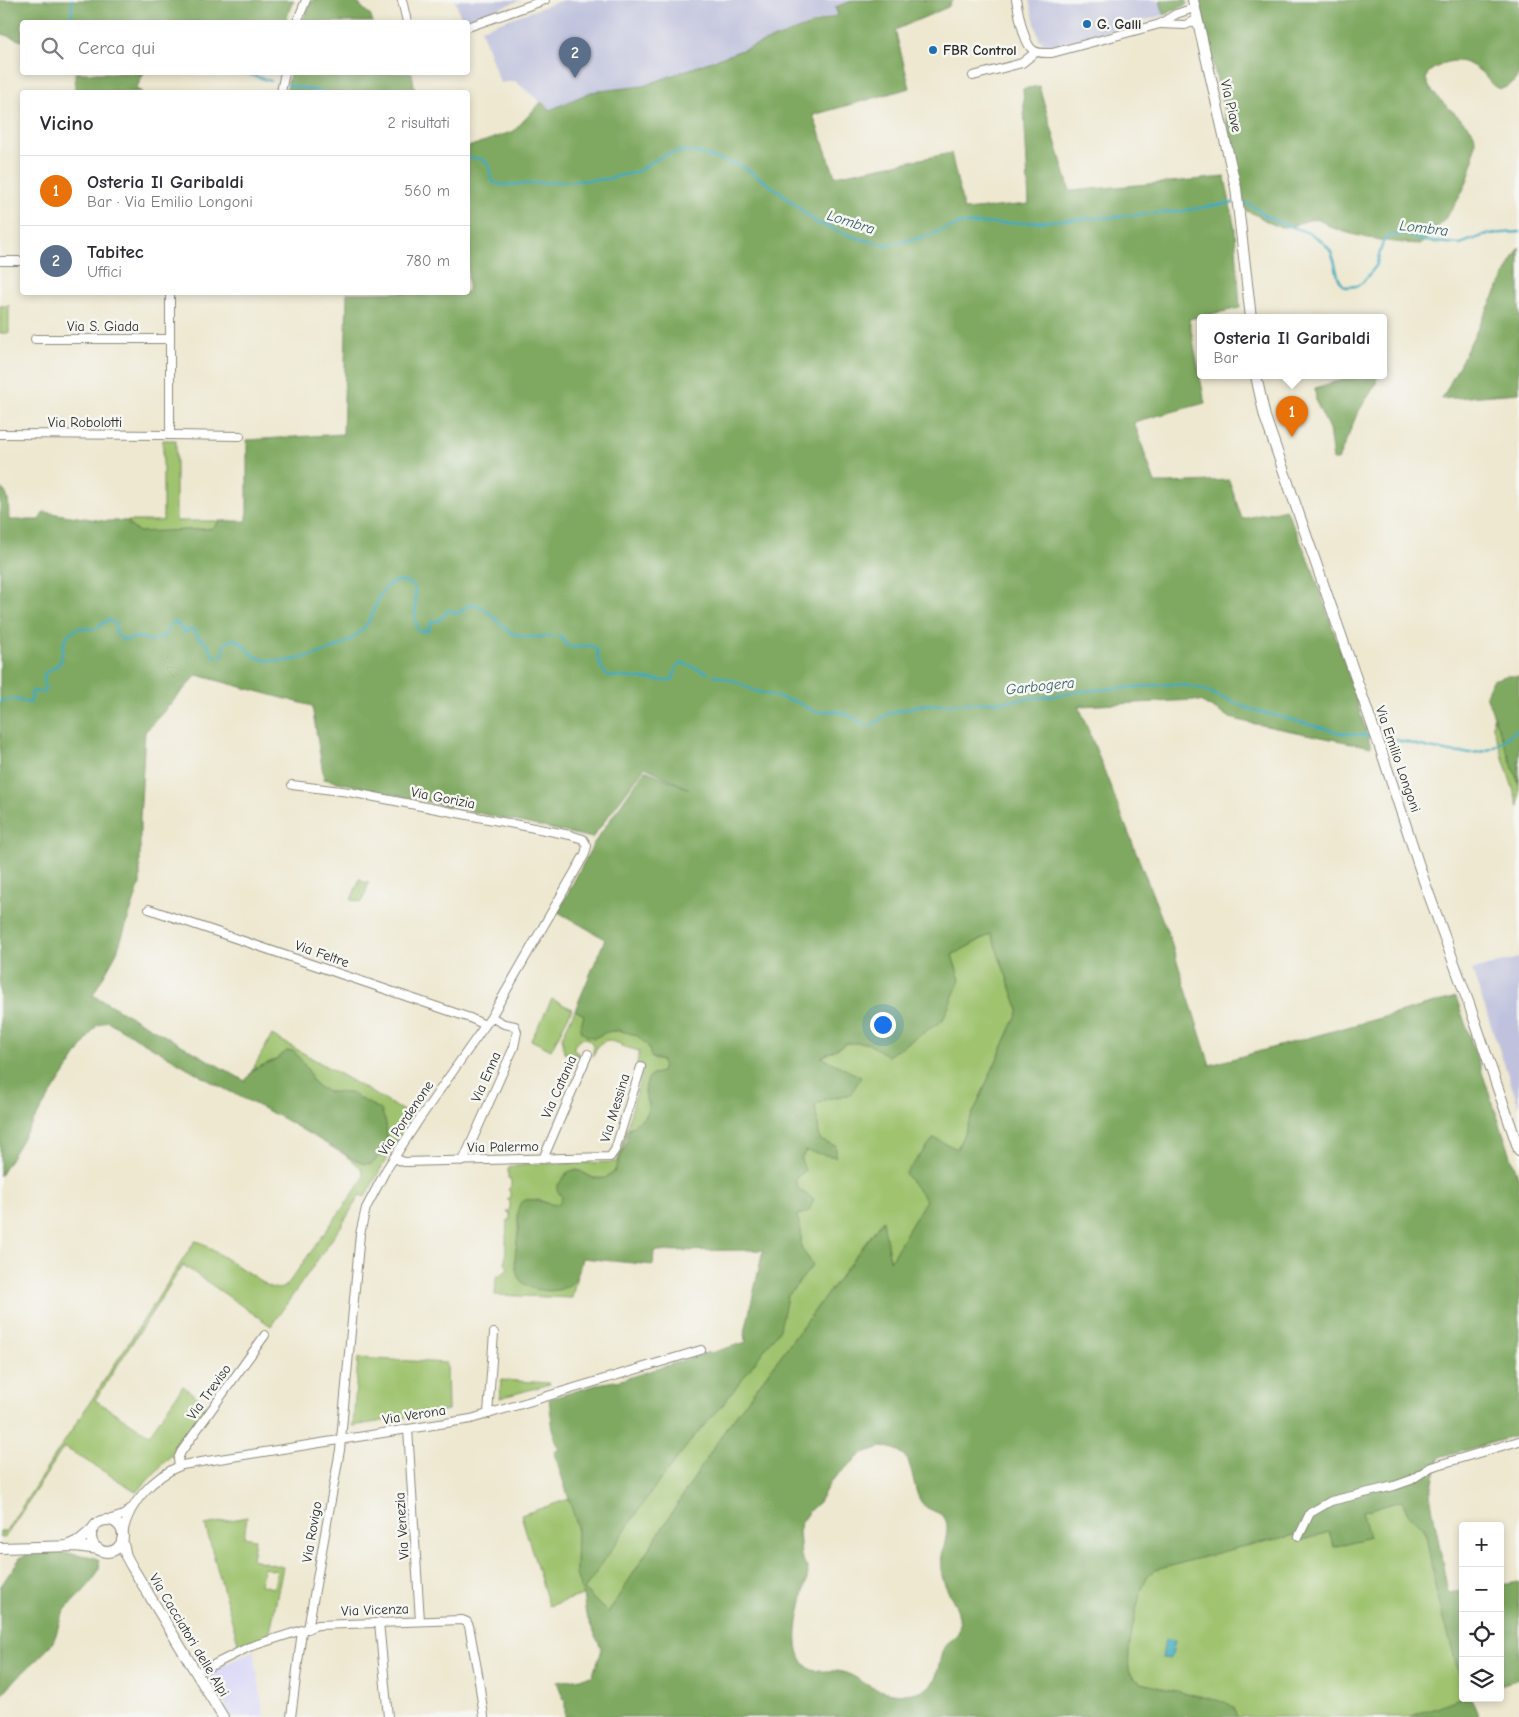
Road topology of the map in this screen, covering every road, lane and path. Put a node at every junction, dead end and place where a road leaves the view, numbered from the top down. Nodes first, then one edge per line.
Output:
1 (306, 0) edge
2 (402, 0) edge
3 (545, 0) edge
4 (1016, 0) edge
5 (1194, 4) edge
6 (298, 20) edge
7 (407, 20) edge
8 (1197, 20) junction
9 (1160, 24) junction
10 (470, 26) edge
11 (1036, 52) junction
12 (284, 75) edge
13 (972, 76) dead end
14 (281, 90) edge
15 (0, 261) edge
16 (20, 261) edge
17 (170, 295) edge
18 (1251, 314) edge
19 (35, 338) dead end
20 (170, 339) junction
21 (1257, 379) edge
22 (0, 434) edge
23 (170, 435) junction
24 (240, 436) dead end
25 (292, 786) dead end
26 (586, 843) joint
27 (149, 909) dead end
28 (491, 1017) junction
29 (485, 1025) junction
30 (588, 1054) dead end
31 (641, 1067) dead end
32 (1519, 1150) edge
33 (612, 1156) joint
34 (394, 1158) junction
35 (543, 1159) junction
36 (463, 1161) junction
37 (494, 1332) dead end
38 (265, 1335) dead end
39 (701, 1350) dead end
40 (488, 1414) junction
41 (408, 1429) junction
42 (340, 1440) junction
43 (1519, 1441) edge
44 (179, 1466) junction
45 (137, 1503) junction
46 (108, 1520) junction
47 (94, 1528) junction
48 (1299, 1536) dead end
49 (122, 1538) junction
50 (64, 1547) junction
51 (0, 1548) edge
52 (103, 1550) junction
53 (132, 1567) junction
54 (420, 1621) junction
55 (379, 1622) junction
56 (305, 1630) junction
57 (196, 1673) junction
58 (223, 1717) edge
59 (291, 1717) edge
60 (388, 1717) edge
61 (484, 1717) edge

1 - 6 street
2 - 7 street
3 - 10 street
4 - 11 street
5 - 8 street, Via Piave
5 - 9 street
8 - 9 street
8 - 18 street, Via Piave
9 - 11 street
11 - 13 street
12 - 14 street
15 - 16 street
17 - 20 street
19 - 20 street, Via S. Giada
20 - 23 street
21 - 32 street, Via Emilio Longoni
22 - 23 street, Via Robolotti
23 - 24 street, Via Robolotti
25 - 26 street, Via Gorizia
26 - 28 street, Via Pordenone
27 - 29 street, Via Feltre
28 - 29 street, Via Pordenone
28 - 36 street, Via Enna
29 - 34 street, Via Pordenone
30 - 35 street, Via Catania
31 - 33 street, Via Messina
33 - 35 street, Via Palermo
34 - 36 street, Via Palermo
34 - 42 street, Via Pordenone
35 - 36 street, Via Palermo
37 - 40 street
38 - 44 street, Via Treviso
39 - 40 street, Via Verona
40 - 41 street, Via Verona
41 - 42 street, Via Verona
41 - 54 street, Via Venezia
42 - 44 street, Via Verona
42 - 56 street, Via Rovigo
43 - 48 street
44 - 45 street, Via Verona
45 - 46 street, Via Verona
45 - 49 street, Via Verona
46 - 47 street
46 - 49 street, Via Cacciatori delle Alpi
47 - 50 street
47 - 52 street
49 - 52 street
49 - 53 street, Via Cacciatori delle Alpi
50 - 51 street
50 - 52 street
52 - 53 street, Via Cacciatori delle Alpi
53 - 57 street, Via Cacciatori delle Alpi
54 - 55 street, Via Vicenza
54 - 61 street, Via Vicenza
55 - 56 street, Via Vicenza
55 - 60 street
56 - 57 street, Via Vicenza
56 - 59 street, Via Rovigo
57 - 58 street, Via Cacciatori delle Alpi

